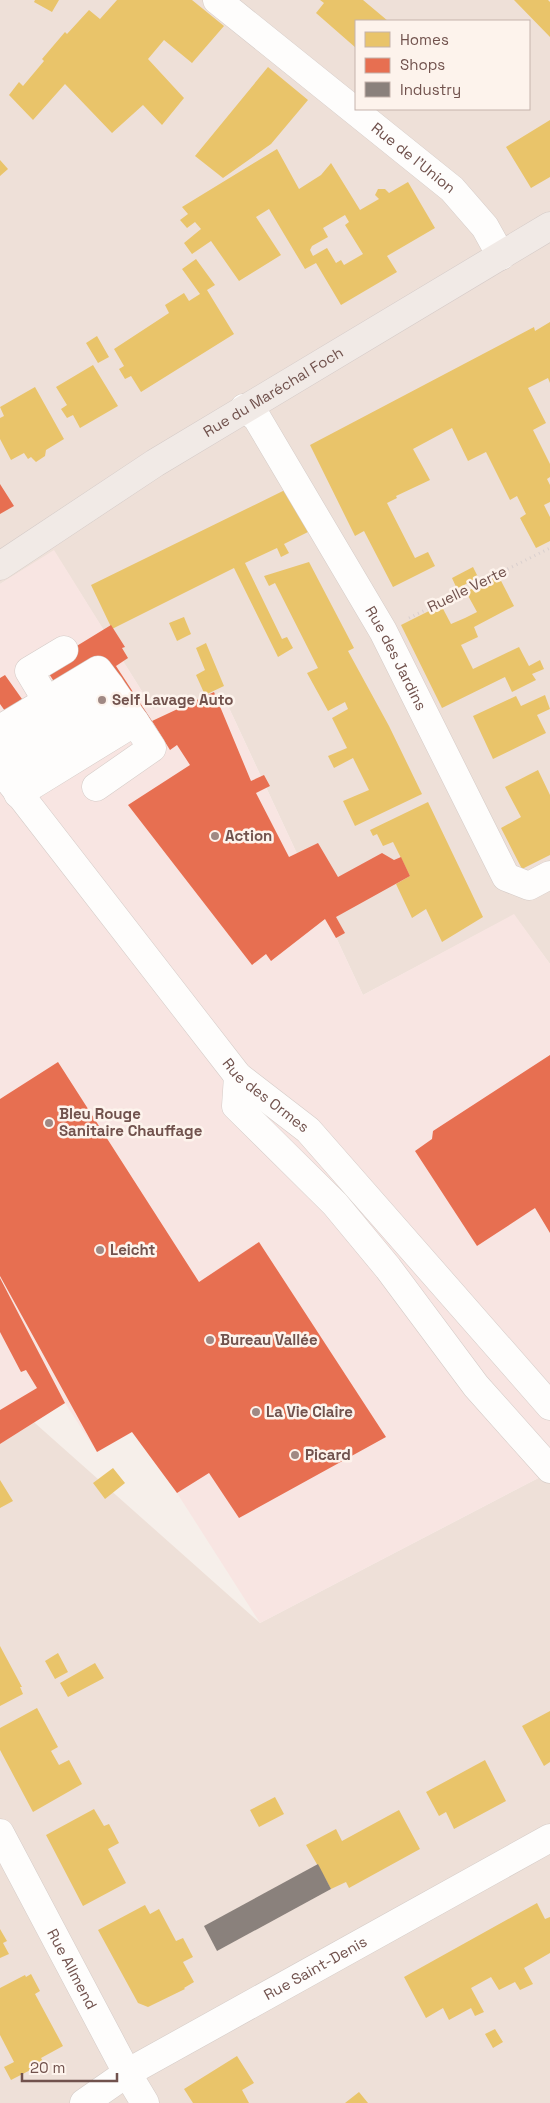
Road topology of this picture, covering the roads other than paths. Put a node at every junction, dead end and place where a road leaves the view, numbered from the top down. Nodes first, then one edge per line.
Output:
1 (217, 0) edge
2 (550, 226) edge
3 (501, 256) junction
4 (244, 408) junction
5 (0, 566) edge
6 (64, 650) dead end
7 (14, 674) dead end
8 (42, 704) junction
9 (123, 704) junction
10 (3, 721) edge
11 (6, 773) edge
12 (96, 787) dead end
13 (540, 881) edge
14 (238, 1076) junction
15 (550, 1406) edge
16 (550, 1469) edge
17 (0, 1833) edge
18 (550, 1838) edge
19 (127, 2073) junction
20 (84, 2103) edge
21 (145, 2103) edge

1 - 3 street, Rue de l'Union
2 - 3 main road, Rue du Maréchal Foch
3 - 4 main road, Rue du Maréchal Foch
4 - 5 main road, Rue du Maréchal Foch
4 - 13 street, Rue des Jardins
6 - 8 street
7 - 8 street
8 - 9 street
8 - 10 street
9 - 11 street
9 - 11 street
9 - 12 street
11 - 14 street, Rue des Ormes
14 - 15 street, Rue des Ormes
14 - 16 street
17 - 19 street, Rue Allmend
18 - 19 street, Rue Saint-Denis
19 - 20 street, Rue Saint-Denis
19 - 21 street, Rue Allmend

